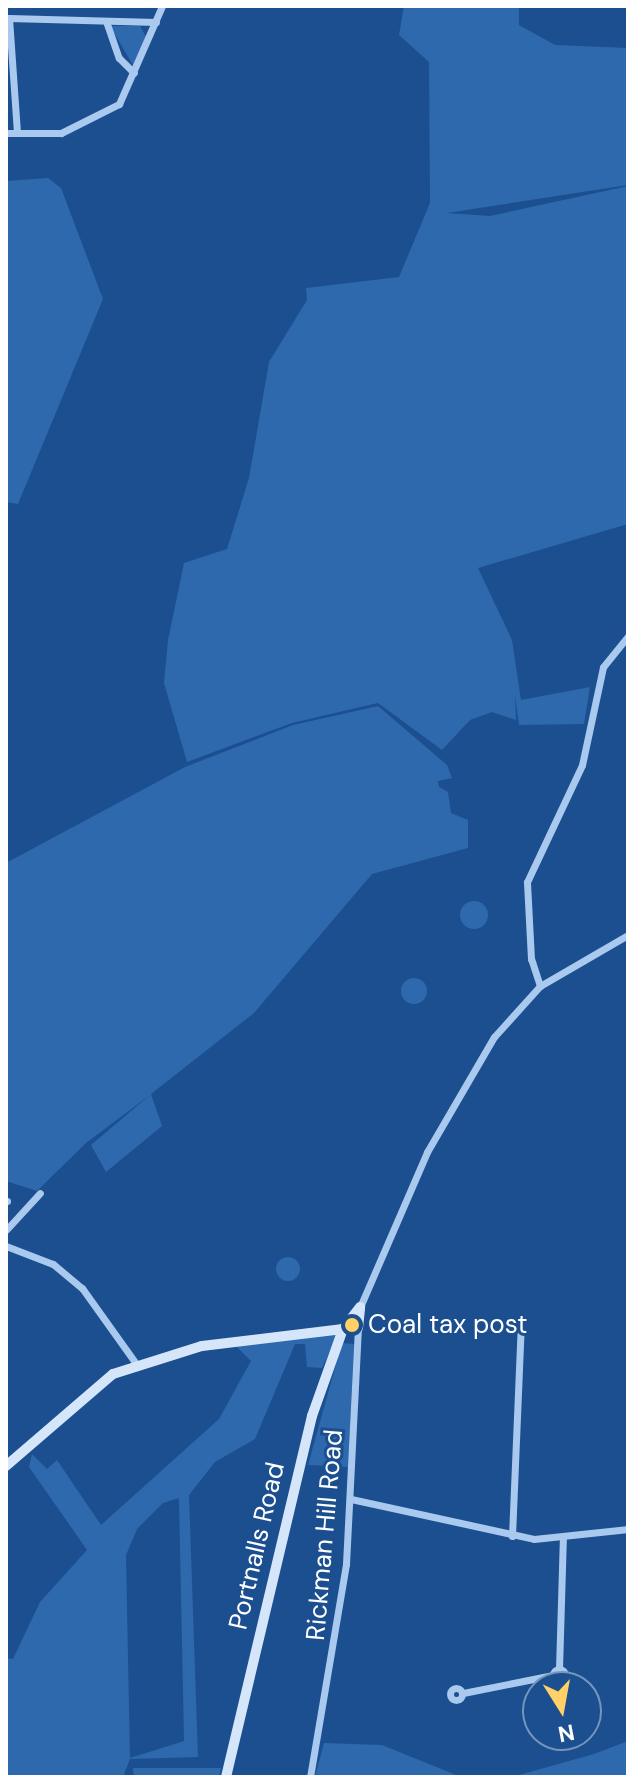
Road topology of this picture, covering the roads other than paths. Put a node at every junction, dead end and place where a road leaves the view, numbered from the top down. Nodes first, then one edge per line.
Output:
1 (162, 6) edge
2 (8, 21) edge
3 (106, 21) junction
4 (156, 22) junction
5 (134, 73) junction
6 (6, 133) edge
7 (17, 133) junction
8 (628, 636) edge
9 (628, 935) edge
10 (540, 986) junction
11 (40, 1193) dead end
12 (6, 1230) edge
13 (6, 1246) edge
14 (360, 1307) junction
15 (521, 1320) dead end
16 (358, 1328) joint
17 (343, 1329) junction
18 (137, 1365) junction
19 (6, 1466) edge
20 (351, 1499) junction
21 (628, 1529) edge
22 (512, 1536) junction
23 (563, 1537) junction
24 (463, 1693) dead end
25 (226, 1777) edge
26 (310, 1777) edge

1 - 4 street
2 - 3 street
2 - 7 street
3 - 4 street
3 - 5 street
4 - 5 street
5 - 7 street
6 - 7 street
8 - 10 street
9 - 10 street
10 - 14 street
11 - 12 street
13 - 18 street
14 - 16 street
14 - 17 street, Portnalls Road
15 - 22 street
16 - 20 street, Rickman Hill Road
17 - 18 street
17 - 25 street, Portnalls Road
18 - 19 street
20 - 22 street
20 - 26 street, Rickman Hill Road
21 - 23 street
22 - 23 street
23 - 24 street

